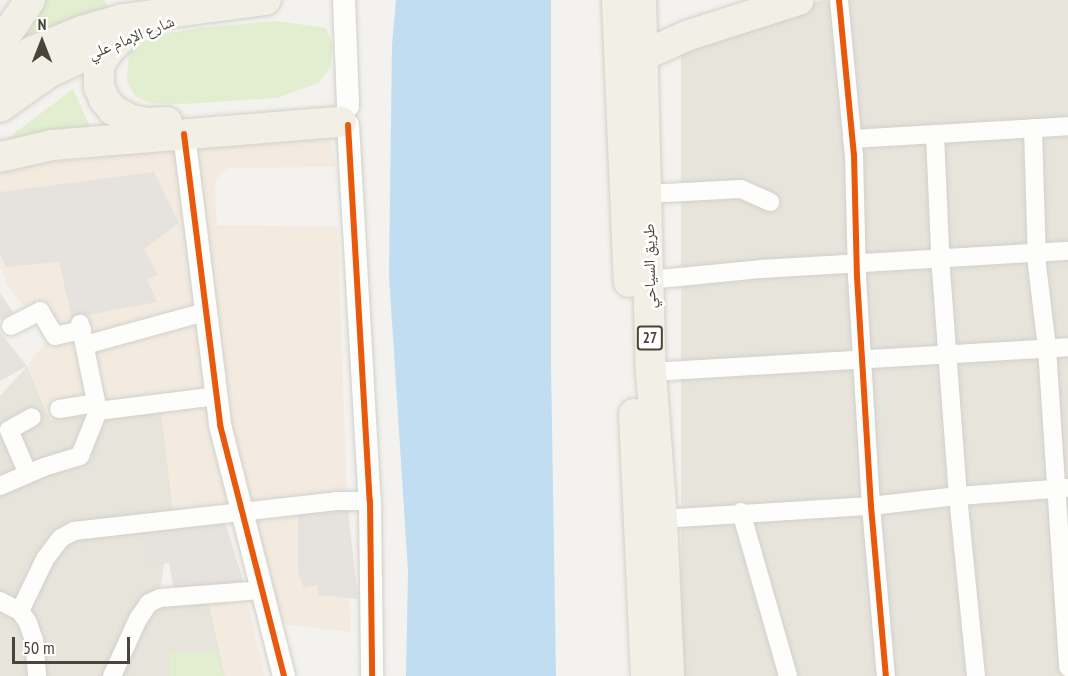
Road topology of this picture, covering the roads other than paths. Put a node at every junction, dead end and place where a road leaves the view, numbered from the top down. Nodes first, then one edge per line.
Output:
1 (30, 0) edge
2 (266, 0) edge
3 (344, 0) edge
4 (617, 0) edge
5 (641, 0) edge
6 (799, 0) edge
7 (839, 0) edge
8 (141, 8) edge
9 (203, 9) junction
10 (120, 39) junction
11 (0, 44) edge
12 (642, 56) junction
13 (0, 73) edge
14 (0, 107) edge
15 (344, 116) junction
16 (1068, 126) edge
17 (1033, 128) junction
18 (184, 134) junction
19 (935, 134) junction
20 (852, 139) junction
21 (0, 157) edge
22 (647, 194) junction
23 (770, 202) dead end
24 (1068, 251) edge
25 (1036, 252) junction
26 (941, 260) junction
27 (856, 264) junction
28 (649, 280) junction
29 (205, 312) junction
30 (11, 326) dead end
31 (82, 333) junction
32 (1068, 347) edge
33 (1047, 348) junction
34 (948, 354) junction
35 (862, 360) junction
36 (651, 372) junction
37 (216, 396) junction
38 (97, 407) junction
39 (59, 409) dead end
40 (32, 417) dead end
41 (28, 474) junction
42 (0, 486) edge
43 (1062, 489) edge
44 (958, 496) junction
45 (370, 501) junction
46 (871, 506) junction
47 (241, 512) junction
48 (741, 512) junction
49 (662, 519) junction
50 (261, 590) junction
51 (0, 601) edge
52 (20, 611) junction
53 (1068, 667) edge
54 (37, 676) edge
55 (112, 676) edge
56 (284, 676) edge
57 (372, 676) edge
58 (646, 676) edge
59 (669, 676) edge
60 (788, 676) edge
61 (886, 676) edge
62 (976, 676) edge
63 (1063, 676) edge
64 (1068, 676) edge

1 - 11 main road
2 - 9 main road
3 - 15 street
4 - 58 main road, طريق السياحي / 27
5 - 12 main road, طريق السياحي / 27
6 - 12 main road
7 - 20 street
8 - 9 main road, شارع الإمام علي
8 - 13 main road, شارع الإمام علي
9 - 10 main road, شارع الإمام علي
10 - 14 main road, شارع الإمام علي
10 - 15 main road
12 - 22 main road, طريق السياحي / 27
15 - 18 main road
15 - 45 street
16 - 17 street
17 - 19 street
17 - 25 street
18 - 21 main road
18 - 29 street
19 - 20 street
19 - 26 street
20 - 27 street
22 - 23 street
22 - 28 main road, طريق السياحي / 27
24 - 25 street
25 - 26 street
25 - 33 street
26 - 27 street
26 - 34 street
27 - 28 street
27 - 35 street
28 - 36 main road, طريق السياحي / 27
29 - 31 street
29 - 37 street
30 - 31 street
31 - 38 street
32 - 33 street
33 - 34 street
33 - 43 street
34 - 35 street
34 - 44 street
35 - 36 street
35 - 46 street
36 - 49 main road, طريق السياحي / 27
37 - 38 street
37 - 47 street
38 - 39 street
38 - 41 street
40 - 41 street
41 - 42 street
43 - 44 street
43 - 53 street
44 - 46 street
44 - 62 street
45 - 47 street
45 - 57 street
46 - 48 street
46 - 61 street
47 - 50 street
47 - 52 street
48 - 49 street
48 - 60 street
49 - 59 main road, طريق السياحي / 27
50 - 55 street
50 - 56 street
51 - 52 street
52 - 54 street
63 - 64 street

